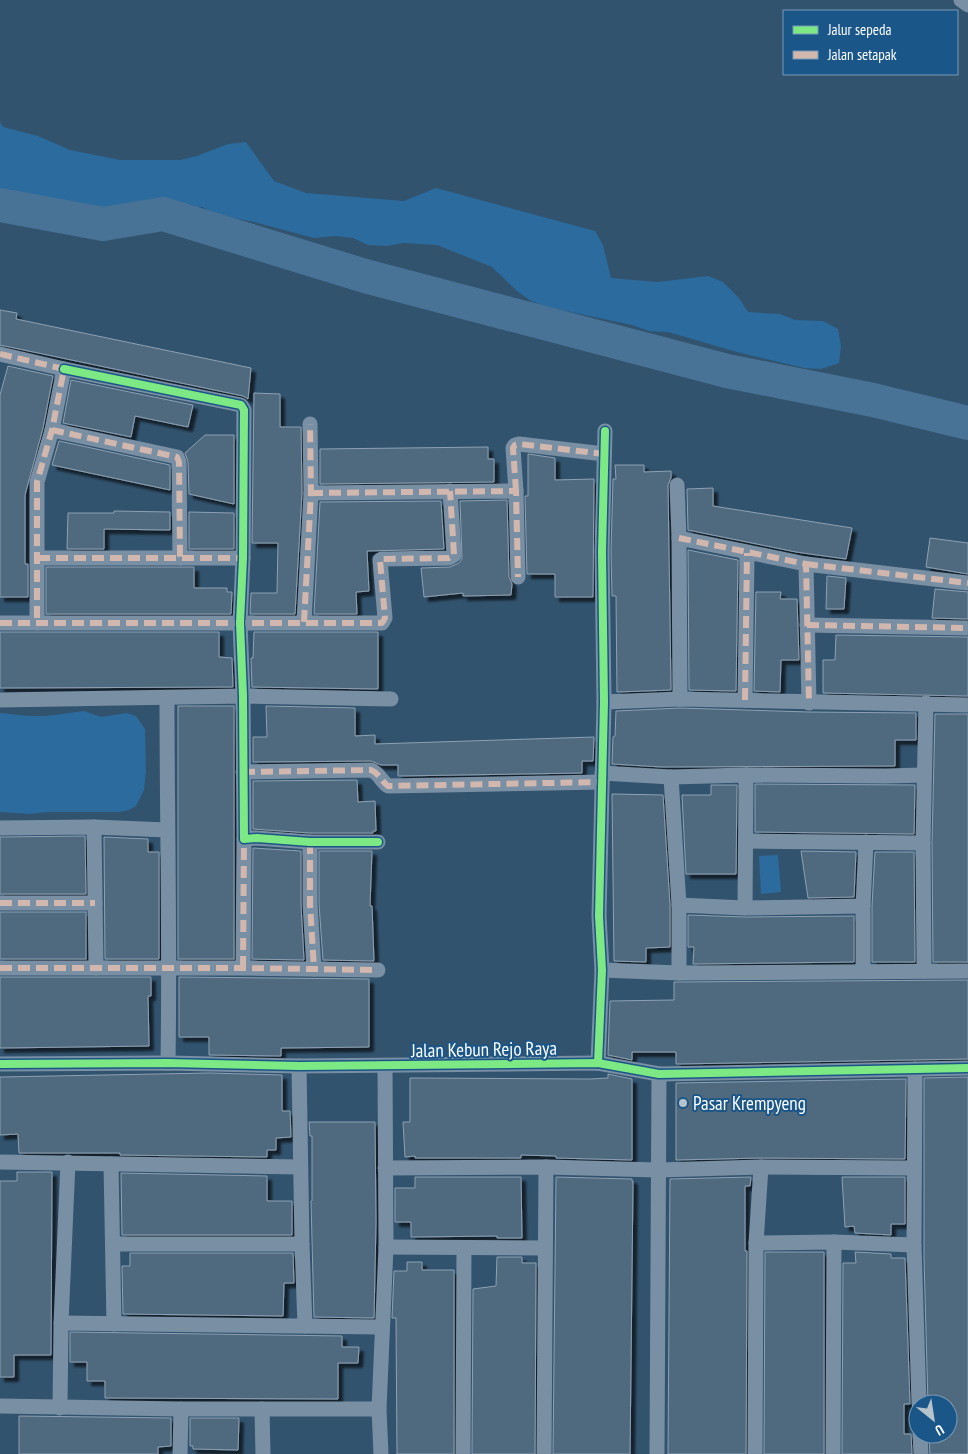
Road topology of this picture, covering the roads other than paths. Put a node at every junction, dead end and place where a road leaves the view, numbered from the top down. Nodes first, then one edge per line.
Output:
1 (961, 0) edge
2 (968, 5) edge
3 (1, 356) edge
4 (64, 369) junction
5 (310, 424) dead end
6 (52, 430) junction
7 (605, 432) dead end
8 (604, 454) junction
9 (677, 485) dead end
10 (450, 491) junction
11 (516, 491) junction
12 (311, 493) junction
13 (680, 538) junction
14 (747, 552) junction
15 (38, 558) junction
16 (180, 558) junction
17 (243, 558) junction
18 (806, 564) junction
19 (518, 578) dead end
20 (968, 583) edge
21 (304, 622) junction
22 (0, 623) edge
23 (36, 623) junction
24 (240, 623) junction
25 (807, 625) junction
26 (968, 628) edge
27 (243, 696) junction
28 (167, 698) junction
29 (390, 699) dead end
30 (680, 699) junction
31 (0, 700) edge
32 (745, 700) junction
33 (604, 702) junction
34 (809, 703) junction
35 (926, 703) junction
36 (968, 705) edge
37 (243, 772) junction
38 (746, 775) junction
39 (924, 775) junction
40 (602, 777) junction
41 (671, 777) junction
42 (94, 827) junction
43 (0, 828) edge
44 (167, 830) junction
45 (244, 839) junction
46 (746, 841) junction
47 (310, 842) junction
48 (378, 842) dead end
49 (866, 842) junction
50 (923, 843) junction
51 (0, 903) edge
52 (95, 903) junction
53 (679, 905) junction
54 (863, 906) junction
55 (745, 908) junction
56 (0, 968) edge
57 (96, 968) junction
58 (170, 968) junction
59 (243, 968) junction
60 (314, 969) junction
61 (378, 970) dead end
62 (602, 970) junction
63 (864, 971) junction
64 (924, 971) junction
65 (968, 971) edge
66 (678, 973) junction
67 (168, 1063) junction
68 (0, 1064) edge
69 (598, 1064) junction
70 (299, 1066) junction
71 (385, 1066) junction
72 (968, 1068) edge
73 (914, 1069) junction
74 (659, 1074) junction
75 (0, 1162) edge
76 (68, 1162) junction
77 (111, 1164) junction
78 (300, 1166) junction
79 (546, 1167) junction
80 (761, 1167) junction
81 (385, 1168) junction
82 (914, 1168) junction
83 (658, 1170) junction
84 (834, 1242) junction
85 (756, 1243) junction
86 (113, 1244) junction
87 (302, 1244) junction
88 (914, 1245) junction
89 (386, 1247) junction
90 (544, 1248) junction
91 (464, 1249) junction
92 (61, 1323) junction
93 (114, 1324) junction
94 (305, 1326) junction
95 (382, 1327) junction
96 (919, 1394) edge
97 (0, 1406) edge
98 (60, 1408) junction
99 (181, 1409) junction
100 (262, 1409) junction
101 (379, 1410) junction
102 (180, 1454) edge
103 (263, 1454) edge
104 (381, 1454) edge
105 (463, 1454) edge
106 (544, 1454) edge
107 (657, 1454) edge
108 (755, 1454) edge
109 (833, 1454) edge

1 - 2 street
3 - 4 street
4 - 6 street
4 - 17 street
5 - 12 street
6 - 15 street
6 - 16 street
7 - 8 street
8 - 11 street
8 - 33 street
9 - 13 street
10 - 11 street
10 - 12 street
10 - 21 street
11 - 19 street
12 - 21 street
13 - 14 street
13 - 30 street
14 - 18 street
14 - 32 street
15 - 16 street
15 - 23 street
16 - 17 street
17 - 24 street
18 - 20 street
18 - 25 street
21 - 24 street
22 - 23 street
23 - 24 street
24 - 27 street
25 - 26 street
25 - 34 street
27 - 28 street
27 - 29 street
27 - 37 street
28 - 31 street
28 - 44 street
30 - 32 street
30 - 33 street
32 - 34 street
33 - 40 street
34 - 35 street
35 - 36 street
35 - 39 street
37 - 40 street
37 - 45 street
38 - 39 street
38 - 41 street
38 - 46 street
39 - 50 street
40 - 41 street
40 - 62 street
41 - 53 street
42 - 43 street
42 - 44 street
42 - 52 street
44 - 58 street
45 - 47 street
45 - 59 street
46 - 49 street
46 - 55 street
47 - 48 street
47 - 60 street
49 - 50 street
49 - 54 street
50 - 64 street
51 - 52 street
52 - 57 street
53 - 55 street
53 - 66 street
54 - 55 street
54 - 63 street
56 - 57 street
57 - 58 street
58 - 59 street
58 - 67 street
59 - 60 street
60 - 61 street
62 - 66 street
62 - 69 street
63 - 64 street
63 - 66 street
64 - 65 street
67 - 68 street, Jalan Kebun Rejo Raya
67 - 70 street, Jalan Kebun Rejo Raya
69 - 71 street, Jalan Kebun Rejo Raya
69 - 74 street, Jalan Kebun Rejo Raya
70 - 71 street, Jalan Kebun Rejo Raya
70 - 78 street
71 - 81 street
72 - 73 street, Jalan Kebun Rejo Raya
73 - 74 street, Jalan Kebun Rejo Raya
73 - 82 street
74 - 83 street
75 - 76 street
76 - 77 street
76 - 92 street
77 - 78 street
77 - 86 street
78 - 87 street
79 - 81 street
79 - 83 street
79 - 90 street
80 - 82 street
80 - 83 street
80 - 85 street
81 - 89 street
82 - 88 street
83 - 107 street
84 - 85 street
84 - 88 street
84 - 109 street
85 - 108 street
86 - 87 street
86 - 93 street
87 - 94 street
88 - 96 street
89 - 91 street
89 - 95 street
90 - 91 street
90 - 106 street
91 - 105 street
92 - 93 street
92 - 98 street
93 - 94 street
94 - 95 street
95 - 101 street
97 - 98 street
98 - 99 street
99 - 100 street
99 - 102 street
100 - 101 street
100 - 103 street
101 - 104 street

